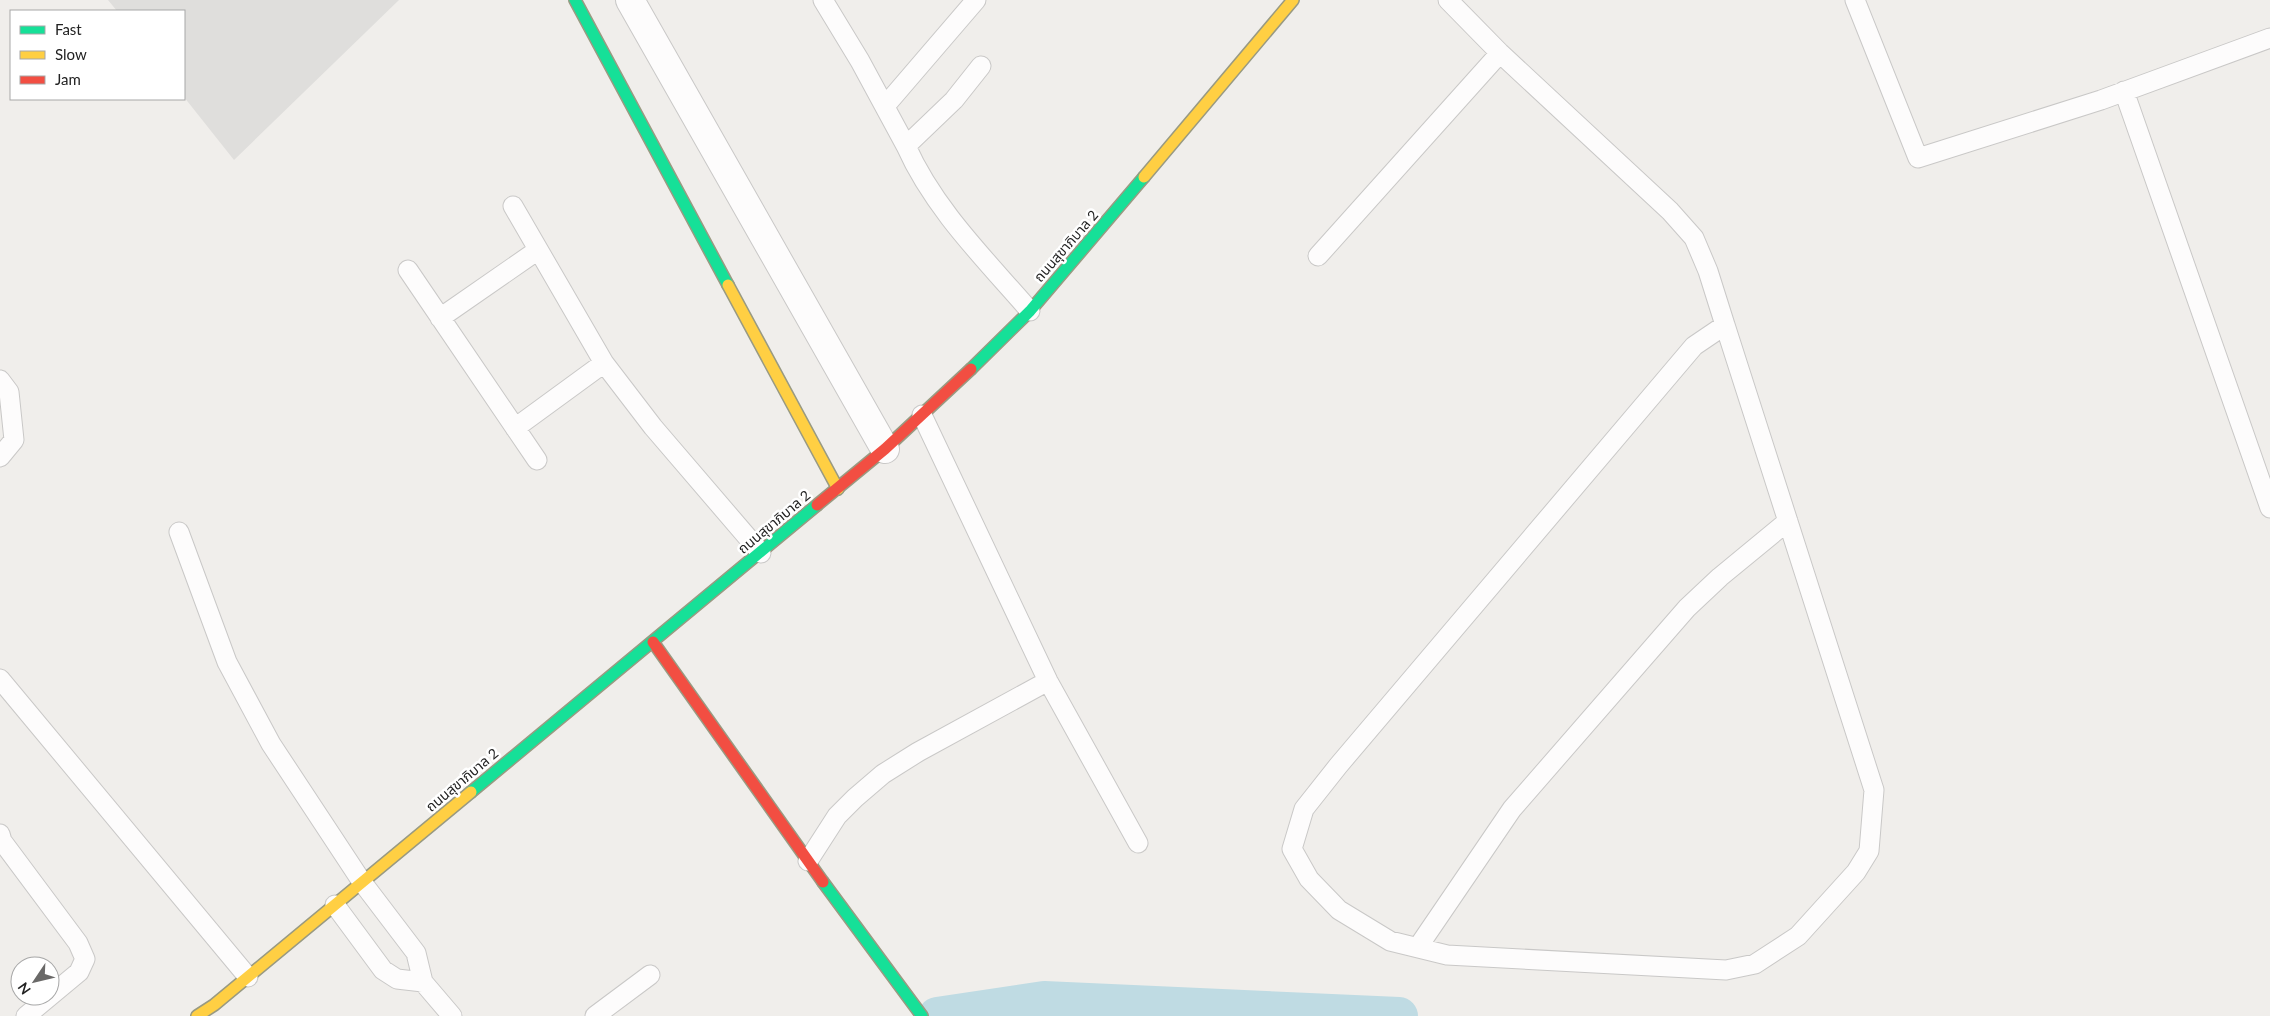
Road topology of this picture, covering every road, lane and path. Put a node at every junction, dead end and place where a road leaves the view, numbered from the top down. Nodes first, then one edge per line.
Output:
1 (575, 0) edge
2 (630, 0) edge
3 (823, 0) edge
4 (976, 0) edge
5 (1293, 0) edge
6 (1448, 0) edge
7 (1855, 0) edge
8 (2270, 38) edge
9 (1500, 53) junction
10 (981, 66) dead end
11 (2124, 91) junction
12 (885, 106) junction
13 (906, 146) junction
14 (513, 206) dead end
15 (538, 250) junction
16 (1318, 256) dead end
17 (408, 270) dead end
18 (1030, 310) junction
19 (440, 318) junction
20 (1725, 324) junction
21 (604, 363) junction
22 (0, 380) edge
23 (922, 415) junction
24 (515, 428) junction
25 (885, 449) junction
26 (0, 457) edge
27 (537, 460) dead end
28 (838, 488) junction
29 (2270, 508) edge
30 (1788, 520) junction
31 (179, 532) dead end
32 (761, 553) junction
33 (653, 642) junction
34 (0, 679) edge
35 (1048, 681) junction
36 (1, 840) edge
37 (1138, 843) dead end
38 (808, 861) junction
39 (362, 882) junction
40 (335, 905) junction
41 (1418, 947) junction
42 (650, 975) dead end
43 (248, 977) junction
44 (423, 982) junction
45 (214, 1005) junction
46 (26, 1016) edge
47 (197, 1016) edge
48 (206, 1016) edge
49 (452, 1016) edge
50 (595, 1016) edge
51 (922, 1016) edge

1 - 28 street
2 - 25 street
3 - 12 lane
4 - 12 lane
5 - 18 street, ถนนสุขาภิบาล 2
6 - 9 lane
7 - 11 lane
8 - 11 lane
9 - 16 lane
9 - 20 lane
10 - 13 lane
11 - 29 lane
12 - 13 lane
13 - 18 lane
14 - 15 lane
15 - 19 lane
15 - 21 lane
17 - 19 lane
18 - 23 street, ถนนสุขาภิบาล 2
19 - 24 lane
20 - 30 lane
20 - 41 lane
21 - 24 lane
21 - 32 lane
22 - 26 lane
23 - 25 street, ถนนสุขาภิบาล 2
23 - 35 lane
24 - 27 lane
25 - 28 street, ถนนสุขาภิบาล 2
28 - 32 street, ถนนสุขาภิบาล 2
30 - 41 lane
30 - 41 lane
31 - 39 lane
32 - 33 street, ถนนสุขาภิบาล 2
33 - 38 street
33 - 39 street, ถนนสุขาภิบาล 2
34 - 43 lane
35 - 37 lane
35 - 38 lane
36 - 46 lane
38 - 51 street
39 - 40 street, ถนนสุขาภิบาล 2
39 - 44 lane
40 - 43 street, ถนนสุขาภิบาล 2
40 - 44 lane
42 - 50 lane
43 - 45 street, ถนนสุขาภิบาล 2
44 - 49 lane
45 - 47 street, ถนนสุขาภิบาล 2
45 - 48 street, ถนนสุขาภิบาล 2

